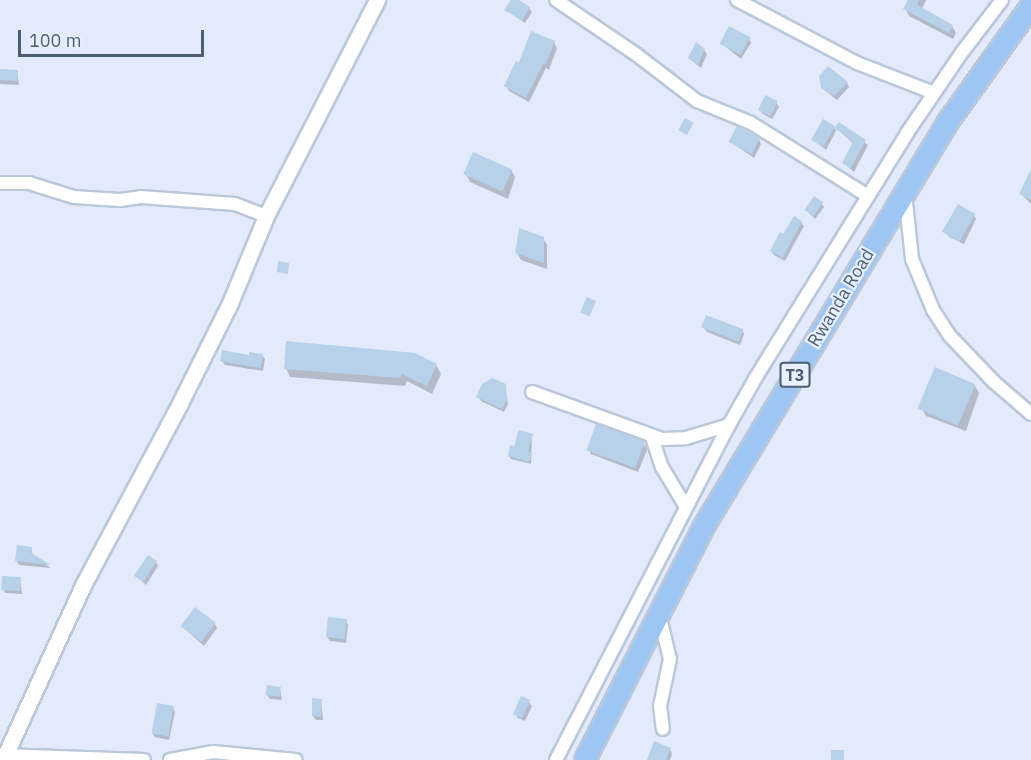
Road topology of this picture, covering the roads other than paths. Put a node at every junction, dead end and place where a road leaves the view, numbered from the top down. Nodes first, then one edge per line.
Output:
1 (377, 0) edge
2 (556, 0) edge
3 (737, 0) edge
4 (1002, 0) edge
5 (1031, 6) edge
6 (934, 93) junction
7 (0, 183) edge
8 (905, 192) junction
9 (868, 196) junction
10 (266, 216) junction
11 (531, 392) dead end
12 (1031, 414) edge
13 (729, 425) junction
14 (652, 437) junction
15 (686, 507) junction
16 (660, 618) junction
17 (663, 729) dead end
18 (2, 757) edge
19 (144, 760) edge
20 (170, 760) edge
21 (296, 760) edge
22 (556, 760) edge
23 (585, 760) edge

1 - 10 street
2 - 9 street
3 - 6 street
4 - 6 street
5 - 8 highway, Rwanda Road / T3
6 - 9 street
7 - 10 street
8 - 12 street
8 - 16 highway, Rwanda Road / T3
9 - 13 street
10 - 18 street
11 - 14 street
13 - 14 street
13 - 15 street
14 - 15 street
15 - 22 street
16 - 17 street
16 - 23 highway, Rwanda Road / T3
18 - 19 street
20 - 21 street

